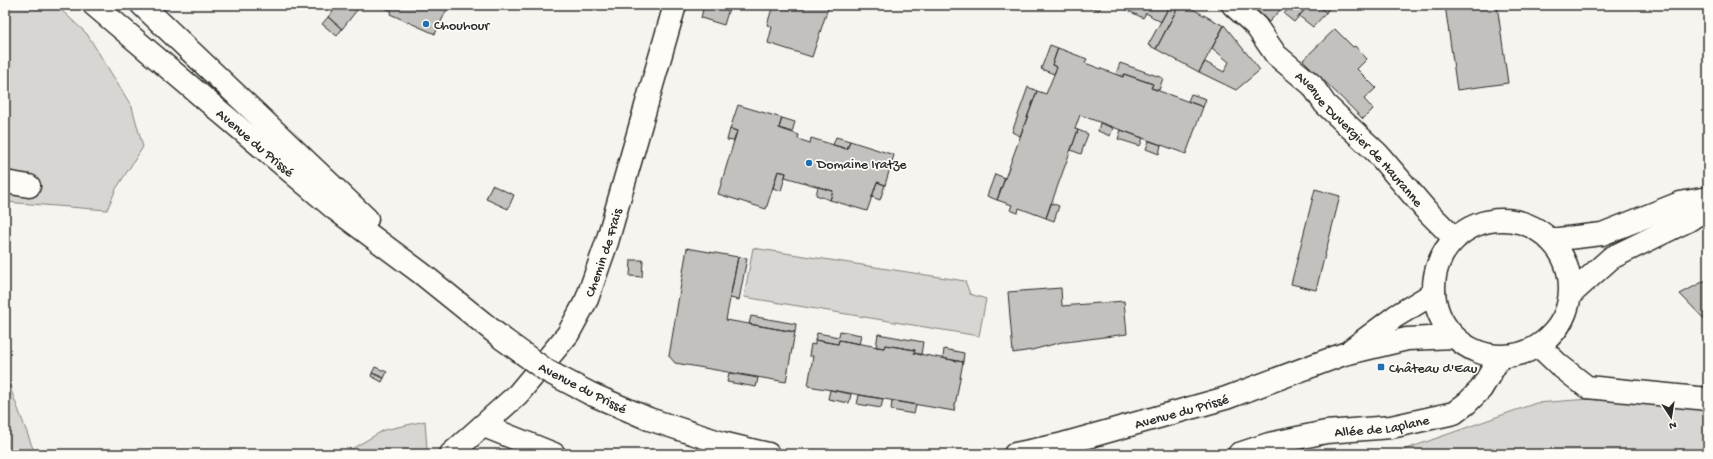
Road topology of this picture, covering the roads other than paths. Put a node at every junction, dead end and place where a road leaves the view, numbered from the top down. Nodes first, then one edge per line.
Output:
1 (94, 5) edge
2 (142, 5) edge
3 (675, 5) edge
4 (1233, 5) edge
5 (5, 182) edge
6 (30, 186) dead end
7 (1708, 198) edge
8 (1708, 208) edge
9 (1455, 239) junction
10 (1550, 240) junction
11 (421, 273) junction
12 (1434, 293) junction
13 (1570, 294) junction
14 (1454, 337) junction
15 (1540, 346) junction
16 (1344, 354) junction
17 (1500, 357) junction
18 (1708, 399) edge
19 (484, 426) junction
20 (451, 454) edge
21 (554, 454) edge
22 (768, 454) edge
23 (1015, 454) edge
24 (1239, 454) edge

1 - 11 main road, Avenue du Prissé
2 - 11 main road, Avenue du Prissé
3 - 19 main road, Chemin de Frais
4 - 9 main road, Avenue Duvergier de Hauranne
5 - 6 main road
7 - 10 main road
8 - 13 main road
9 - 10 main road
9 - 12 main road
10 - 13 main road
11 - 22 main road, Avenue du Prissé, bridge
12 - 14 main road
12 - 16 main road, Avenue du Prissé
13 - 15 main road
14 - 16 main road, Avenue du Prissé
14 - 17 main road
15 - 17 main road
15 - 18 main road
16 - 23 main road, Avenue du Prissé
17 - 24 main road, Allée de Laplane
19 - 20 main road, Chemin de Frais
19 - 21 main road

